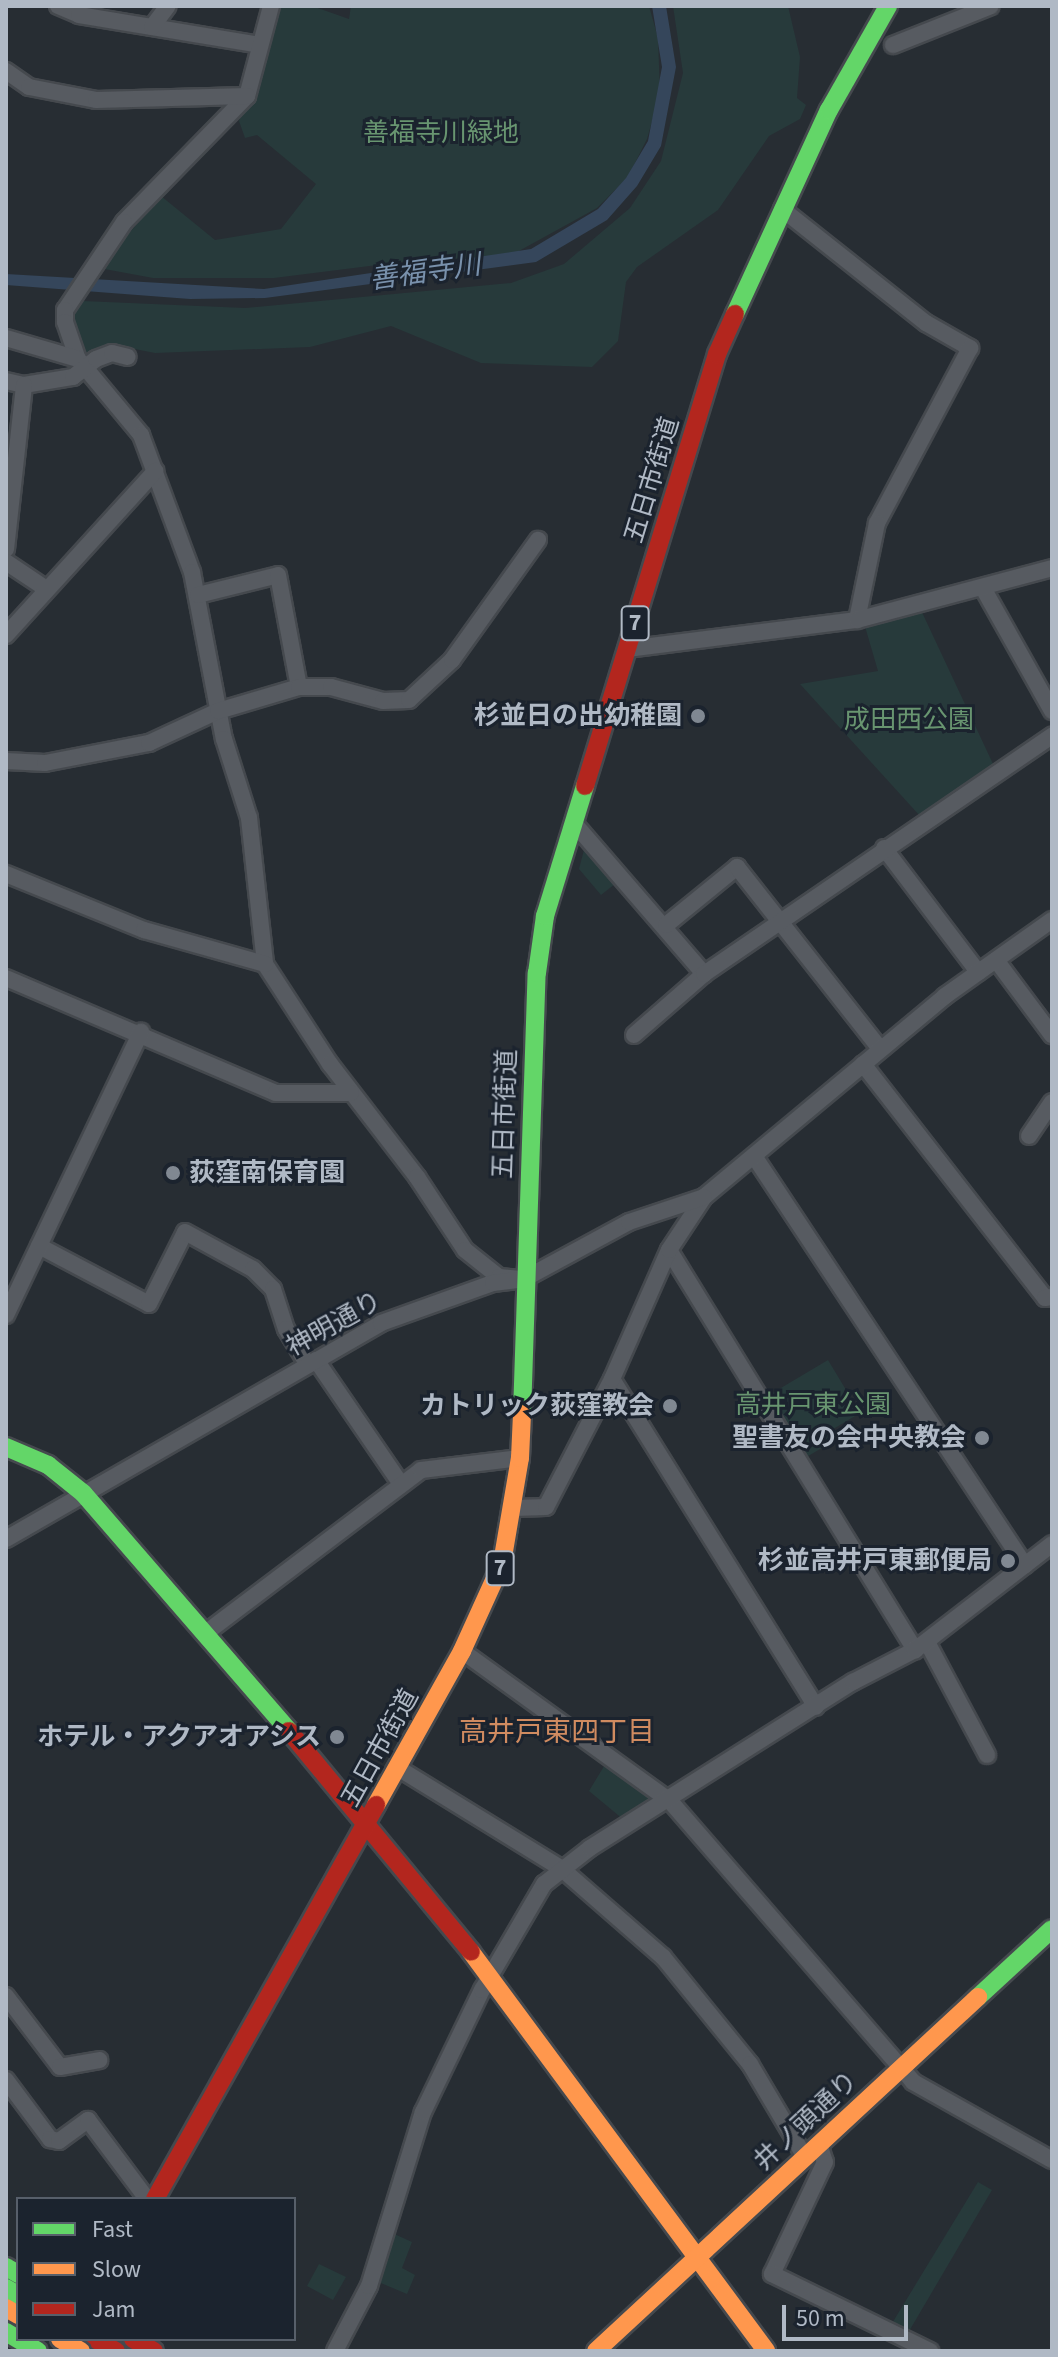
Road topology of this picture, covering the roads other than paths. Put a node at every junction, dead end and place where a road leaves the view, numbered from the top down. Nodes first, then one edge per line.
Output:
1 (58, 6) edge
2 (168, 6) edge
3 (271, 6) edge
4 (888, 6) edge
5 (991, 6) edge
6 (152, 27) junction
7 (260, 45) junction
8 (893, 45) dead end
9 (6, 71) edge
10 (247, 96) junction
11 (782, 209) junction
12 (6, 338) edge
13 (128, 357) dead end
14 (83, 365) junction
15 (6, 381) edge
16 (24, 385) junction
17 (155, 471) junction
18 (538, 540) dead end
19 (6, 549) edge
20 (6, 562) edge
21 (1052, 568) edge
22 (45, 588) junction
23 (983, 588) junction
24 (198, 595) junction
25 (857, 620) junction
26 (6, 635) edge
27 (627, 649) junction
28 (299, 687) junction
29 (218, 711) junction
30 (1052, 711) edge
31 (1052, 736) edge
32 (6, 761) edge
33 (573, 822) junction
34 (884, 848) junction
35 (6, 874) edge
36 (1052, 920) edge
37 (778, 922) junction
38 (666, 925) junction
39 (996, 960) junction
40 (265, 964) junction
41 (978, 972) junction
42 (704, 974) junction
43 (6, 978) edge
44 (141, 1032) junction
45 (634, 1035) dead end
46 (1052, 1035) edge
47 (880, 1049) junction
48 (863, 1064) junction
49 (351, 1093) junction
50 (1052, 1102) edge
51 (1029, 1136) dead end
52 (754, 1156) junction
53 (704, 1197) junction
54 (39, 1246) junction
55 (669, 1250) junction
56 (524, 1279) junction
57 (1052, 1297) edge
58 (6, 1315) edge
59 (312, 1363) junction
60 (612, 1379) junction
61 (6, 1447) edge
62 (520, 1458) junction
63 (401, 1484) junction
64 (83, 1493) junction
65 (514, 1508) junction
66 (6, 1539) edge
67 (1052, 1544) edge
68 (1025, 1565) junction
69 (207, 1632) junction
70 (921, 1646) junction
71 (462, 1651) junction
72 (816, 1707) junction
73 (987, 1755) dead end
74 (398, 1768) junction
75 (670, 1801) junction
76 (366, 1827) junction
77 (562, 1869) junction
78 (1052, 1929) edge
79 (491, 1975) junction
80 (6, 1996) edge
81 (99, 2060) dead end
82 (900, 2069) junction
83 (6, 2080) edge
84 (819, 2144) junction
85 (805, 2157) junction
86 (1052, 2160) edge
87 (146, 2197) edge
88 (156, 2197) edge
89 (697, 2257) junction
90 (64, 2341) edge
91 (98, 2341) edge
92 (136, 2341) edge
93 (81, 2351) edge
94 (116, 2351) edge
95 (154, 2351) edge
96 (335, 2351) edge
97 (596, 2351) edge
98 (766, 2351) edge
99 (930, 2351) edge

1 - 6 street
2 - 6 street
3 - 7 street
4 - 11 main road, 五日市街道 / 7
5 - 8 street
6 - 7 street
7 - 10 street
9 - 10 street
10 - 14 street
11 - 25 street
11 - 27 main road, 五日市街道 / 7
12 - 14 street
13 - 14 street
14 - 16 street
14 - 17 street
15 - 16 street
16 - 19 street
17 - 22 street
17 - 24 street
18 - 28 street
20 - 22 street
21 - 23 street
22 - 26 street
23 - 25 street
23 - 30 street
24 - 28 street
24 - 29 street
25 - 27 street
27 - 33 main road, 五日市街道 / 7
28 - 29 street
29 - 32 street
29 - 40 street
31 - 34 street
33 - 38 street
33 - 56 main road, 五日市街道 / 7
34 - 37 street
34 - 41 street
35 - 40 street
36 - 39 street
37 - 38 street
37 - 42 street
37 - 47 street
38 - 42 street
39 - 41 street
39 - 46 street
40 - 49 street
41 - 47 street
42 - 45 street
43 - 44 street
44 - 49 street
44 - 54 street
47 - 48 street
48 - 52 street
48 - 57 street
49 - 56 street
50 - 51 street
52 - 53 street
52 - 68 street
53 - 55 street
53 - 56 street, 神明通り
54 - 58 street
54 - 59 street
55 - 60 street
55 - 70 street
56 - 59 street, 神明通り
56 - 62 main road, 五日市街道 / 7
59 - 63 street
59 - 64 street, 神明通り
60 - 65 street
60 - 72 street
61 - 64 main road
62 - 63 street
62 - 65 main road, 五日市街道 / 7
63 - 69 street
64 - 66 street, 神明通り
64 - 69 main road
65 - 71 main road, 五日市街道 / 7
67 - 68 street
68 - 70 street
69 - 76 main road
70 - 72 street
70 - 73 street
71 - 74 main road, 五日市街道 / 7
71 - 75 street
72 - 75 street
74 - 76 main road, 五日市街道 / 7
74 - 77 street
75 - 77 street
75 - 82 street
76 - 79 main road
76 - 88 main road, 五日市街道 / 7
77 - 79 street
77 - 85 street
78 - 82 main road, 井ノ頭通り
79 - 89 main road
79 - 96 street
80 - 81 street
82 - 84 main road, 井ノ頭通り
82 - 86 street
83 - 87 street
84 - 85 main road, 井ノ頭通り
84 - 99 street
85 - 89 main road, 井ノ頭通り
89 - 97 main road, 井ノ頭通り
89 - 98 main road
90 - 93 main road, bridge
91 - 94 main road
92 - 95 main road

